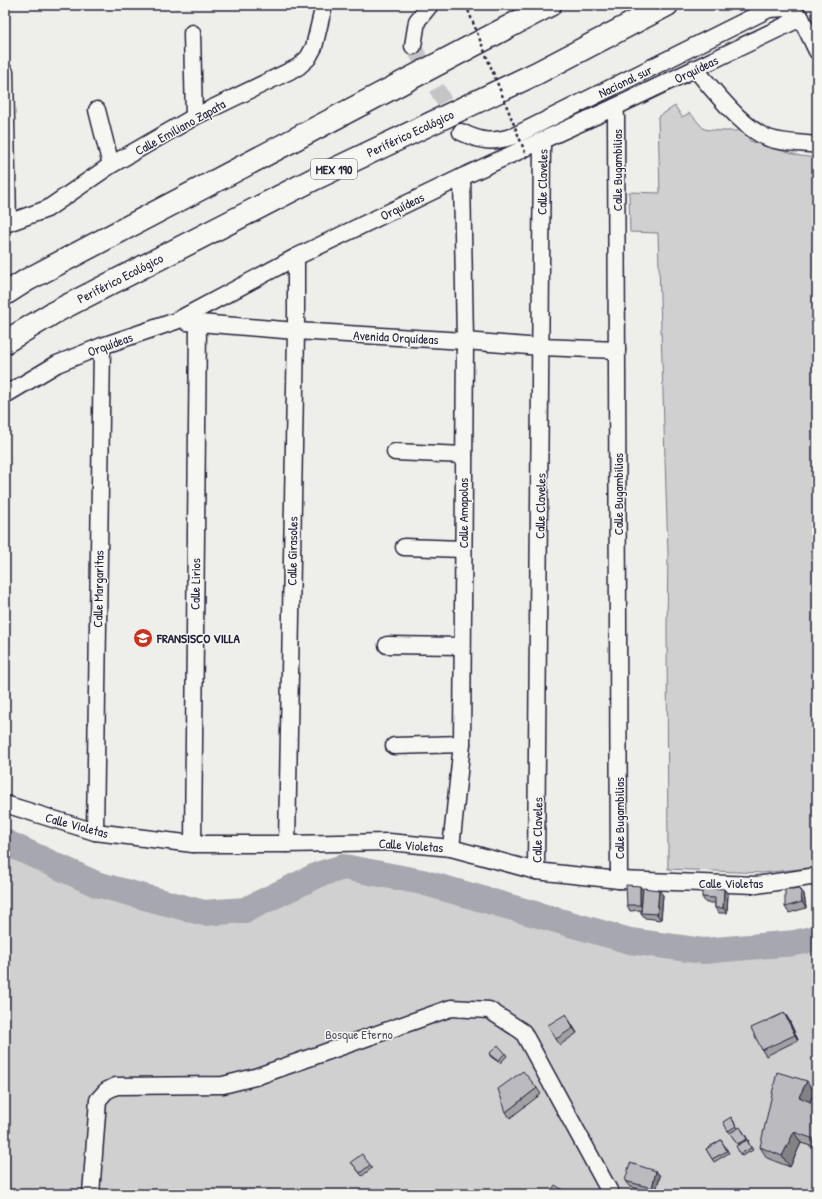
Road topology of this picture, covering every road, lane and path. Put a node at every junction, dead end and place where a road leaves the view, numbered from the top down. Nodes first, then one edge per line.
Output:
1 (324, 5) edge
2 (430, 5) edge
3 (466, 5) edge
4 (550, 5) edge
5 (667, 5) edge
6 (801, 18) junction
7 (192, 32) dead end
8 (413, 46) tunnel mouth
9 (817, 51) edge
10 (695, 69) junction
11 (5, 72) edge
12 (615, 107) junction
13 (97, 110) dead end
14 (194, 116) junction
15 (461, 132) tunnel mouth
16 (542, 141) junction
17 (817, 145) edge
18 (527, 157) dead end
19 (111, 165) junction
20 (462, 177) junction
21 (7, 223) edge
22 (296, 257) junction
23 (5, 294) edge
24 (176, 320) junction
25 (198, 324) junction
26 (296, 331) junction
27 (465, 341) junction
28 (5, 342) edge
29 (102, 346) junction
30 (541, 347) junction
31 (617, 350) junction
32 (5, 395) edge
33 (5, 399) edge
34 (395, 452) dead end
35 (464, 455) junction
36 (404, 548) dead end
37 (463, 549) junction
38 (387, 645) dead end
39 (462, 646) junction
40 (462, 744) junction
41 (394, 746) dead end
42 (5, 804) edge
43 (95, 832) junction
44 (193, 844) junction
45 (287, 844) junction
46 (450, 848) junction
47 (536, 871) junction
48 (817, 876) edge
49 (619, 880) junction
50 (91, 1194) edge
51 (611, 1194) edge

1 - 14 street, Calle Emiliano Zapata
2 - 8 street
3 - 18 path, bridge
4 - 23 highway
5 - 28 highway, Periférico Ecológico / MEX 190
6 - 9 street
6 - 10 street, Orquídeas
6 - 15 street, Nacional sur
7 - 14 street
10 - 12 street, Orquídeas
10 - 17 street
11 - 21 street
12 - 16 street, Orquídeas
12 - 31 street, Calle Bugambilias
13 - 19 street
14 - 19 street, Calle Emiliano Zapata
16 - 20 street, Orquídeas
16 - 30 street, Calle Claveles
19 - 21 street, Calle Emiliano Zapata
20 - 22 street, Orquídeas
20 - 27 street, Calle Amapolas
22 - 24 street, Orquídeas
22 - 26 street, Calle Girasoles
24 - 25 street, Avenida Orquídeas
24 - 29 street, Orquídeas
25 - 26 street, Avenida Orquídeas
25 - 44 street, Calle Lirios
26 - 27 street, Avenida Orquídeas
26 - 45 street, Calle Girasoles
27 - 30 street, Avenida Orquídeas
27 - 35 street, Calle Amapolas
29 - 32 street, Orquídeas
29 - 43 street, Calle Margaritas
30 - 31 street, Avenida Orquídeas
30 - 47 street, Calle Claveles
31 - 49 street, Calle Bugambilias
32 - 33 street
34 - 35 street
35 - 37 street, Calle Amapolas
36 - 37 street
37 - 39 street, Calle Amapolas
38 - 39 street
39 - 40 street, Calle Amapolas
40 - 41 street
40 - 46 street, Calle Amapolas
42 - 43 street, Calle Violetas
43 - 44 street, Calle Violetas
44 - 45 street, Calle Violetas
45 - 46 street, Calle Violetas
46 - 47 street, Calle Violetas
47 - 49 street, Calle Violetas
48 - 49 street, Calle Violetas
50 - 51 street

